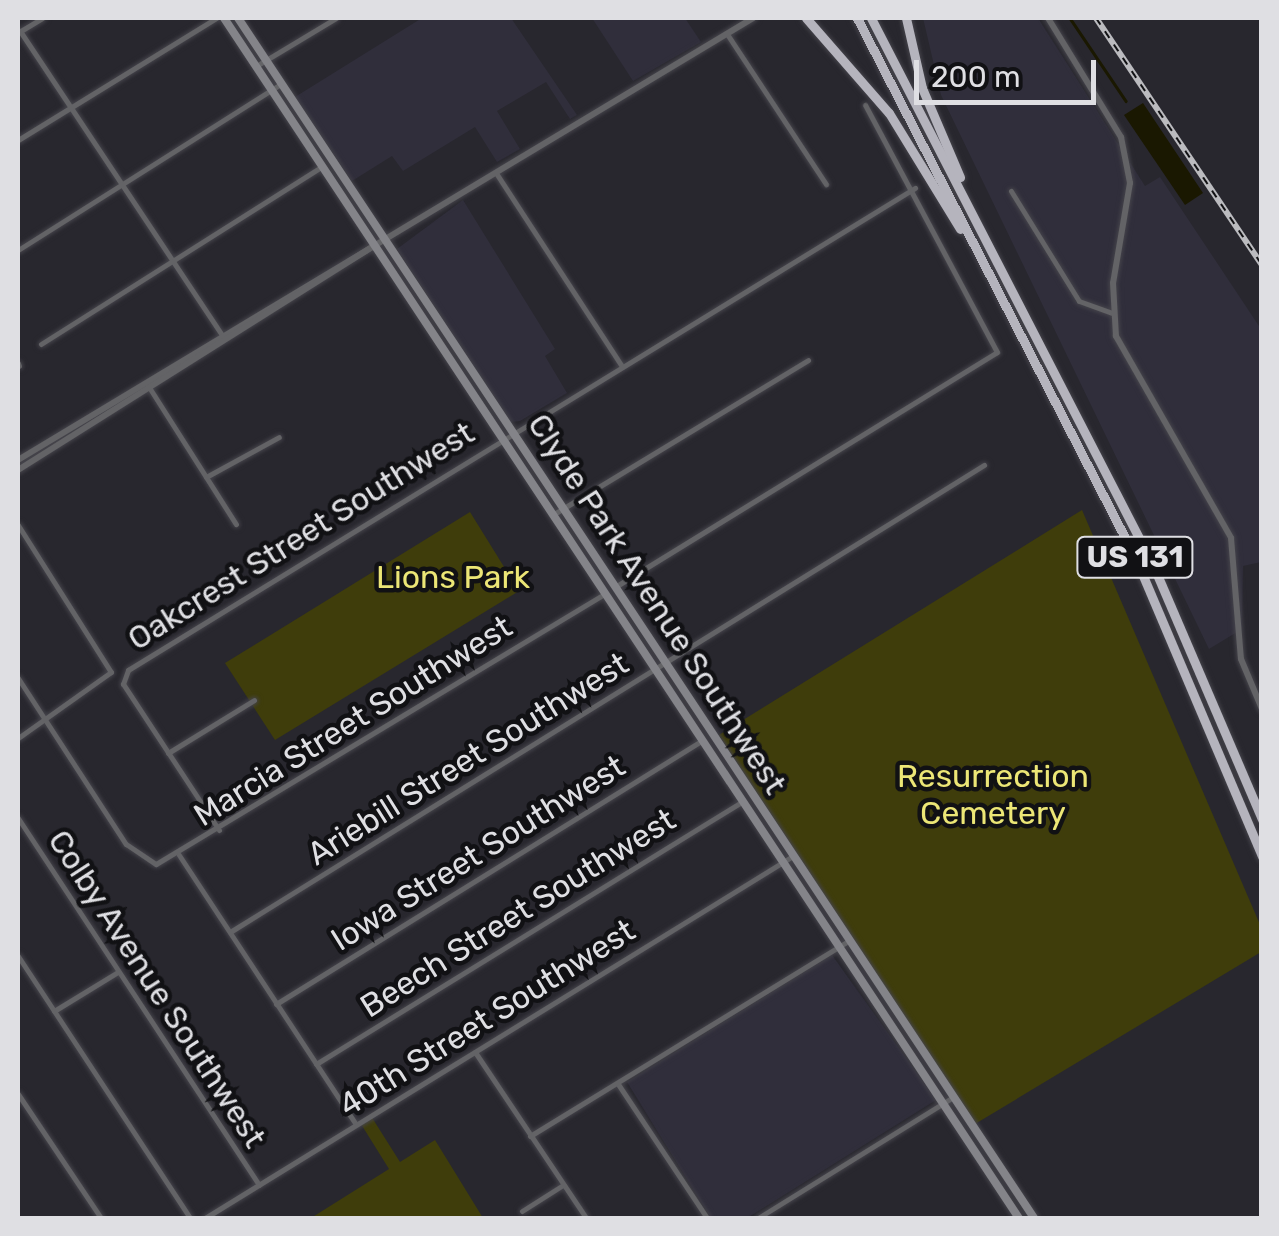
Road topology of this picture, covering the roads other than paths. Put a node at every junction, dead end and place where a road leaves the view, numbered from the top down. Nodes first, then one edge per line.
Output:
1 (42, 18) edge
2 (220, 18) edge
3 (238, 18) edge
4 (336, 18) edge
5 (753, 18) edge
6 (806, 18) edge
7 (857, 18) edge
8 (871, 18) edge
9 (906, 18) edge
10 (1048, 18) edge
11 (19, 32) edge
12 (727, 34) junction
13 (266, 60) junction
14 (256, 66) junction
15 (282, 83) junction
16 (272, 90) junction
17 (865, 105) dead end
18 (71, 108) junction
19 (18, 140) edge
20 (323, 166) junction
21 (496, 173) junction
22 (122, 184) junction
23 (826, 184) dead end
24 (915, 188) junction
25 (1011, 191) dead end
26 (386, 238) junction
27 (986, 240) junction
28 (375, 244) junction
29 (18, 250) edge
30 (173, 260) junction
31 (986, 268) junction
32 (1112, 313) junction
33 (224, 337) junction
34 (41, 344) dead end
35 (808, 360) dead end
36 (622, 366) junction
37 (148, 386) junction
38 (514, 432) junction
39 (279, 436) dead end
40 (504, 438) junction
41 (18, 460) edge
42 (984, 466) dead end
43 (18, 470) edge
44 (206, 477) junction
45 (564, 508) junction
46 (554, 514) junction
47 (236, 524) dead end
48 (18, 525) edge
49 (615, 587) junction
50 (606, 593) junction
51 (666, 664) junction
52 (656, 670) junction
53 (18, 678) edge
54 (254, 700) dead end
55 (1262, 710) edge
56 (46, 721) junction
57 (18, 738) edge
58 (703, 740) junction
59 (168, 753) junction
60 (743, 801) junction
61 (18, 818) edge
62 (1262, 819) edge
63 (219, 830) junction
64 (180, 855) junction
65 (793, 856) junction
66 (1262, 856) edge
67 (783, 862) junction
68 (230, 932) junction
69 (848, 940) junction
70 (838, 947) junction
71 (18, 956) edge
72 (118, 972) junction
73 (276, 1004) junction
74 (54, 1011) junction
75 (475, 1052) junction
76 (316, 1064) junction
77 (618, 1084) junction
78 (18, 1094) edge
79 (953, 1098) junction
80 (944, 1104) junction
81 (356, 1125) junction
82 (530, 1136) junction
83 (259, 1184) junction
84 (563, 1185) junction
85 (522, 1211) dead end
86 (100, 1218) edge
87 (190, 1218) edge
88 (204, 1218) edge
89 (586, 1218) edge
90 (707, 1218) edge
91 (758, 1218) edge
92 (1020, 1218) edge
93 (1034, 1218) edge

1 - 11 street
2 - 14 main road, Clyde Park Avenue Southwest
2 - 18 street
3 - 13 main road, Clyde Park Avenue Southwest
4 - 13 street
5 - 12 street
6 - 31 highway
7 - 31 highway, US 131
8 - 27 highway, US 131
9 - 27 highway
10 - 32 street
11 - 18 street
12 - 21 street
12 - 23 street
13 - 14 street
13 - 15 main road, Clyde Park Avenue Southwest
14 - 16 main road, Clyde Park Avenue Southwest
15 - 16 street
15 - 26 main road, Clyde Park Avenue Southwest
16 - 20 main road, Clyde Park Avenue Southwest
16 - 22 street
17 - 24 street
18 - 19 street
18 - 22 street
20 - 28 main road, Clyde Park Avenue Southwest
20 - 30 street
21 - 26 street
21 - 36 street
22 - 29 street
22 - 30 street
24 - 36 street, Oakcrest Street Southwest
24 - 49 street, Marcia Street Southwest
25 - 32 street
26 - 28 street
26 - 38 main road, Clyde Park Avenue Southwest
27 - 62 highway, US 131
28 - 33 street
28 - 40 main road, Clyde Park Avenue Southwest
30 - 33 street
30 - 34 street
31 - 66 highway, US 131
32 - 55 street
33 - 37 street
35 - 45 street
36 - 38 street, Oakcrest Street Southwest
37 - 41 street
37 - 43 street
37 - 44 street
38 - 40 street, Oakcrest Street Southwest
38 - 45 main road, Clyde Park Avenue Southwest
39 - 44 street
40 - 46 main road, Clyde Park Avenue Southwest
40 - 59 street, Oakcrest Street Southwest
42 - 51 street, Ariebill Street Southwest
44 - 47 street
45 - 46 street
45 - 49 main road, Clyde Park Avenue Southwest
46 - 50 main road, Clyde Park Avenue Southwest
48 - 56 street, Oakcrest Street Southwest
49 - 50 street, Marcia Street Southwest
49 - 51 main road, Clyde Park Avenue Southwest
50 - 52 main road, Clyde Park Avenue Southwest
50 - 63 street, Marcia Street Southwest
51 - 52 street, Ariebill Street Southwest
51 - 65 main road, Clyde Park Avenue Southwest
52 - 58 main road, Clyde Park Avenue Southwest
52 - 68 street, Ariebill Street Southwest
53 - 56 street
54 - 59 street
56 - 57 street, Oakcrest Street Southwest
56 - 64 street, Marcia Street Southwest
58 - 60 main road, Clyde Park Avenue Southwest
58 - 73 street, Iowa Street Southwest
59 - 63 street
60 - 67 main road, Clyde Park Avenue Southwest
60 - 76 street, Beech Street Southwest
61 - 72 street, Colby Avenue Southwest
63 - 64 street, Marcia Street Southwest
64 - 68 street
65 - 67 street, 40th Street Southwest
65 - 69 main road, Clyde Park Avenue Southwest
67 - 70 main road, Clyde Park Avenue Southwest
67 - 75 street, 40th Street Southwest
68 - 73 street
69 - 70 street
69 - 79 main road, Clyde Park Avenue Southwest
70 - 77 street
70 - 80 main road, Clyde Park Avenue Southwest
71 - 74 street
72 - 74 street
72 - 83 street, Colby Avenue Southwest
73 - 76 street
74 - 87 street
75 - 81 street, 40th Street Southwest
75 - 82 street
76 - 81 street
77 - 82 street
77 - 90 street
78 - 86 street
79 - 80 street
79 - 93 main road, Clyde Park Avenue Southwest
80 - 91 street
80 - 92 main road, Clyde Park Avenue Southwest
81 - 83 street, 40th Street Southwest
82 - 84 street
83 - 88 street, 40th Street Southwest
84 - 85 street
84 - 89 street

